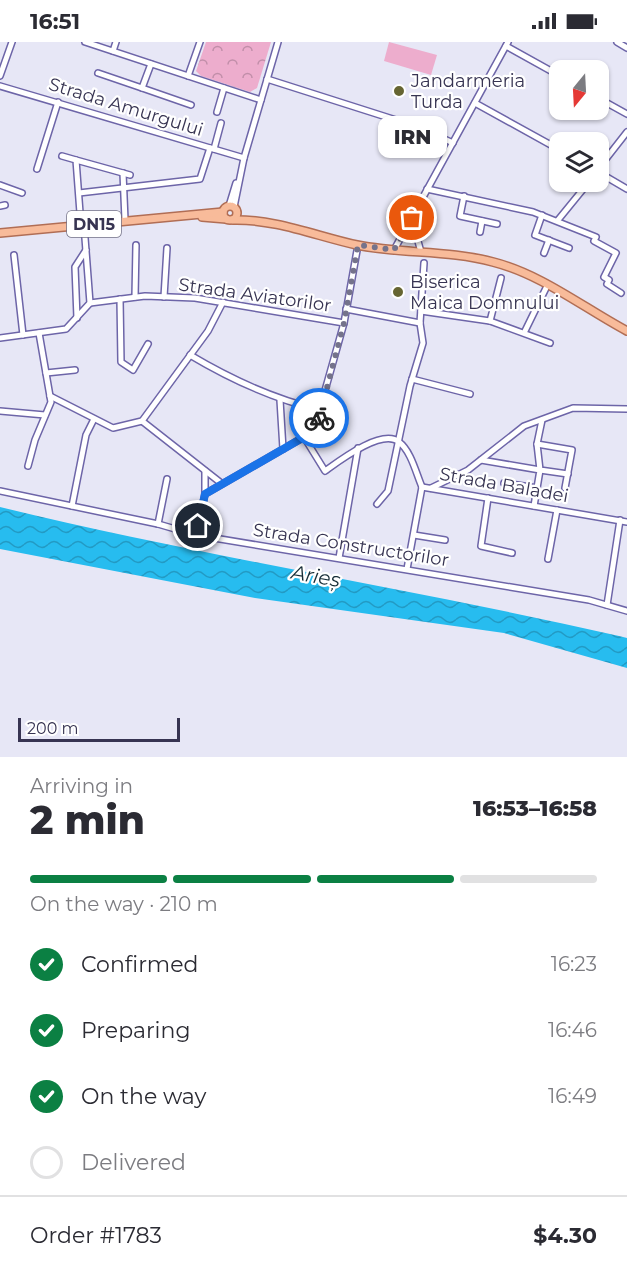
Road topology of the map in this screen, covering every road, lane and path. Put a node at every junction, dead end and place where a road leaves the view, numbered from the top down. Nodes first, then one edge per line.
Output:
1 (12, 42) edge
2 (85, 42) edge
3 (116, 42) edge
4 (200, 42) edge
5 (278, 42) edge
6 (617, 42) edge
7 (507, 44) edge
8 (627, 48) edge
9 (113, 51) junction
10 (151, 64) junction
11 (549, 69) edge
12 (98, 73) dead end
13 (0, 76) edge
14 (188, 76) junction
15 (267, 79) junction
16 (0, 86) edge
17 (142, 88) junction
18 (224, 88) junction
19 (261, 100) junction
20 (58, 102) junction
21 (476, 103) junction
22 (609, 104) edge
23 (191, 105) dead end
24 (217, 112) dead end
25 (627, 114) edge
26 (221, 123) dead end
27 (627, 132) edge
28 (453, 143) junction
29 (549, 144) edge
30 (212, 148) junction
31 (62, 156) dead end
32 (609, 156) edge
33 (244, 158) junction
34 (76, 160) junction
35 (38, 168) dead end
36 (123, 173) junction
37 (130, 175) dead end
38 (609, 178) edge
39 (0, 185) edge
40 (123, 186) junction
41 (427, 189) junction
42 (627, 189) edge
43 (580, 192) edge
44 (22, 193) dead end
45 (79, 193) junction
46 (464, 196) junction
47 (233, 208) junction
48 (542, 215) junction
49 (227, 217) junction
50 (412, 218) junction
51 (251, 219) junction
52 (125, 220) junction
53 (558, 220) junction
54 (482, 221) junction
55 (497, 224) dead end
56 (82, 226) junction
57 (480, 232) dead end
58 (0, 233) edge
59 (549, 240) junction
60 (136, 245) dead end
61 (358, 245) junction
62 (167, 248) dead end
63 (569, 248) dead end
64 (86, 250) junction
65 (394, 250) junction
66 (421, 252) junction
67 (544, 253) dead end
68 (14, 255) dead end
69 (424, 262) dead end
70 (501, 278) dead end
71 (548, 286) junction
72 (621, 292) dead end
73 (135, 297) junction
74 (164, 297) junction
75 (120, 299) junction
76 (223, 302) junction
77 (90, 303) junction
78 (346, 309) junction
79 (421, 311) junction
80 (77, 318) junction
81 (489, 321) junction
82 (344, 323) junction
83 (420, 323) junction
84 (626, 330) edge
85 (525, 332) junction
86 (39, 333) junction
87 (23, 335) junction
88 (0, 338) edge
89 (550, 343) dead end
90 (148, 344) dead end
91 (190, 355) junction
92 (75, 370) dead end
93 (46, 374) junction
94 (412, 379) junction
95 (470, 394) dead end
96 (50, 396) junction
97 (280, 400) junction
98 (627, 409) edge
99 (320, 410) junction
100 (0, 411) edge
101 (45, 415) junction
102 (94, 419) junction
103 (542, 420) junction
104 (142, 421) junction
105 (304, 437) junction
106 (398, 441) junction
107 (537, 444) junction
108 (283, 448) junction
109 (358, 448) junction
110 (481, 460) junction
111 (28, 466) dead end
112 (540, 470) junction
113 (206, 471) junction
114 (568, 474) junction
115 (167, 479) dead end
116 (222, 483) junction
117 (504, 483) dead end
118 (422, 487) junction
119 (431, 488) junction
120 (537, 488) junction
121 (565, 488) dead end
122 (0, 491) edge
123 (205, 494) junction
124 (488, 498) junction
125 (377, 504) dead end
126 (72, 506) junction
127 (534, 506) junction
128 (556, 510) junction
129 (620, 520) junction
130 (627, 522) edge
131 (158, 524) junction
132 (196, 535) junction
133 (414, 535) junction
134 (445, 540) dead end
135 (512, 553) dead end
136 (339, 558) junction
137 (548, 559) dead end
138 (407, 569) junction
139 (607, 605) junction
140 (627, 611) edge

1 - 13 street
2 - 9 street
3 - 9 street
4 - 14 street
5 - 15 street
6 - 8 street
7 - 11 street
7 - 21 street
9 - 10 street
10 - 14 street
10 - 17 street
12 - 17 street
14 - 18 street
15 - 19 street
15 - 28 street
16 - 20 street, Strada Amurgului
17 - 23 street
18 - 19 street
18 - 24 street
19 - 33 street
20 - 30 street, Strada Amurgului
20 - 35 street
21 - 28 street
21 - 29 street
22 - 25 street
26 - 30 street
27 - 32 street
28 - 41 street
30 - 33 street, Strada Amurgului
30 - 40 street
31 - 34 street
33 - 47 street
34 - 36 street
34 - 45 street
36 - 37 street
36 - 40 street
38 - 42 street
39 - 44 street
40 - 45 street
40 - 52 street
41 - 46 street
41 - 50 street
43 - 53 street
45 - 56 street
46 - 48 street
46 - 54 street
47 - 49 main road
47 - 49 main road
47 - 51 main road, DN15
48 - 53 street
48 - 59 street
49 - 51 main road, DN15
49 - 52 main road, DN15
50 - 65 street
50 - 66 street
51 - 61 main road, DN15
52 - 56 main road, DN15
53 - 72 street
54 - 55 street
54 - 57 street
56 - 58 main road, DN15
56 - 64 street
59 - 63 street
59 - 67 street
60 - 73 street
61 - 65 main road, DN15
61 - 78 street
62 - 74 street
64 - 77 street
64 - 80 street
65 - 66 main road, DN15
66 - 71 main road, DN15
68 - 87 street
69 - 79 street
70 - 81 street
71 - 84 main road, DN15
71 - 85 street
73 - 74 street, Strada Aviatorilor
73 - 75 street, Strada Aviatorilor
74 - 76 street, Strada Aviatorilor
75 - 77 street, Strada Aviatorilor
75 - 90 street
76 - 82 street, Strada Aviatorilor
76 - 91 street
77 - 80 street
78 - 82 street
78 - 83 street
79 - 81 street
79 - 83 street
80 - 86 street
81 - 85 street
82 - 99 street
83 - 94 street
85 - 89 street
86 - 87 street
86 - 93 street
87 - 88 street
91 - 97 street
91 - 104 street
92 - 93 street
93 - 96 street
94 - 95 street
94 - 106 street
96 - 101 street
96 - 102 street
97 - 99 street
97 - 108 street
98 - 103 street
99 - 105 street
100 - 101 street
101 - 111 street
102 - 104 street
102 - 126 street
103 - 107 street
103 - 110 street
104 - 113 street
105 - 108 street
105 - 109 street
106 - 109 street
106 - 118 street
106 - 125 street
107 - 112 street
107 - 114 street
108 - 116 street
109 - 136 street
110 - 112 street
110 - 119 street
112 - 114 street
112 - 120 street
113 - 116 street
113 - 123 street
114 - 121 street
115 - 131 street
116 - 123 street
117 - 120 street
118 - 119 street, Strada Baladei
118 - 133 street, Strada Baladei
119 - 124 street, Strada Baladei
120 - 127 street
122 - 126 street, Strada Constructorilor
123 - 132 street
124 - 127 street, Strada Baladei
124 - 135 street
126 - 131 street, Strada Constructorilor
127 - 128 street, Strada Baladei
128 - 129 street, Strada Baladei
128 - 137 street
129 - 130 street, Strada Baladei
129 - 139 street
131 - 132 street, Strada Constructorilor
132 - 136 street, Strada Constructorilor
133 - 134 street
133 - 138 street, Strada Baladei
136 - 138 street, Strada Constructorilor
138 - 139 street, Strada Constructorilor
139 - 140 street, Strada Constructorilor

